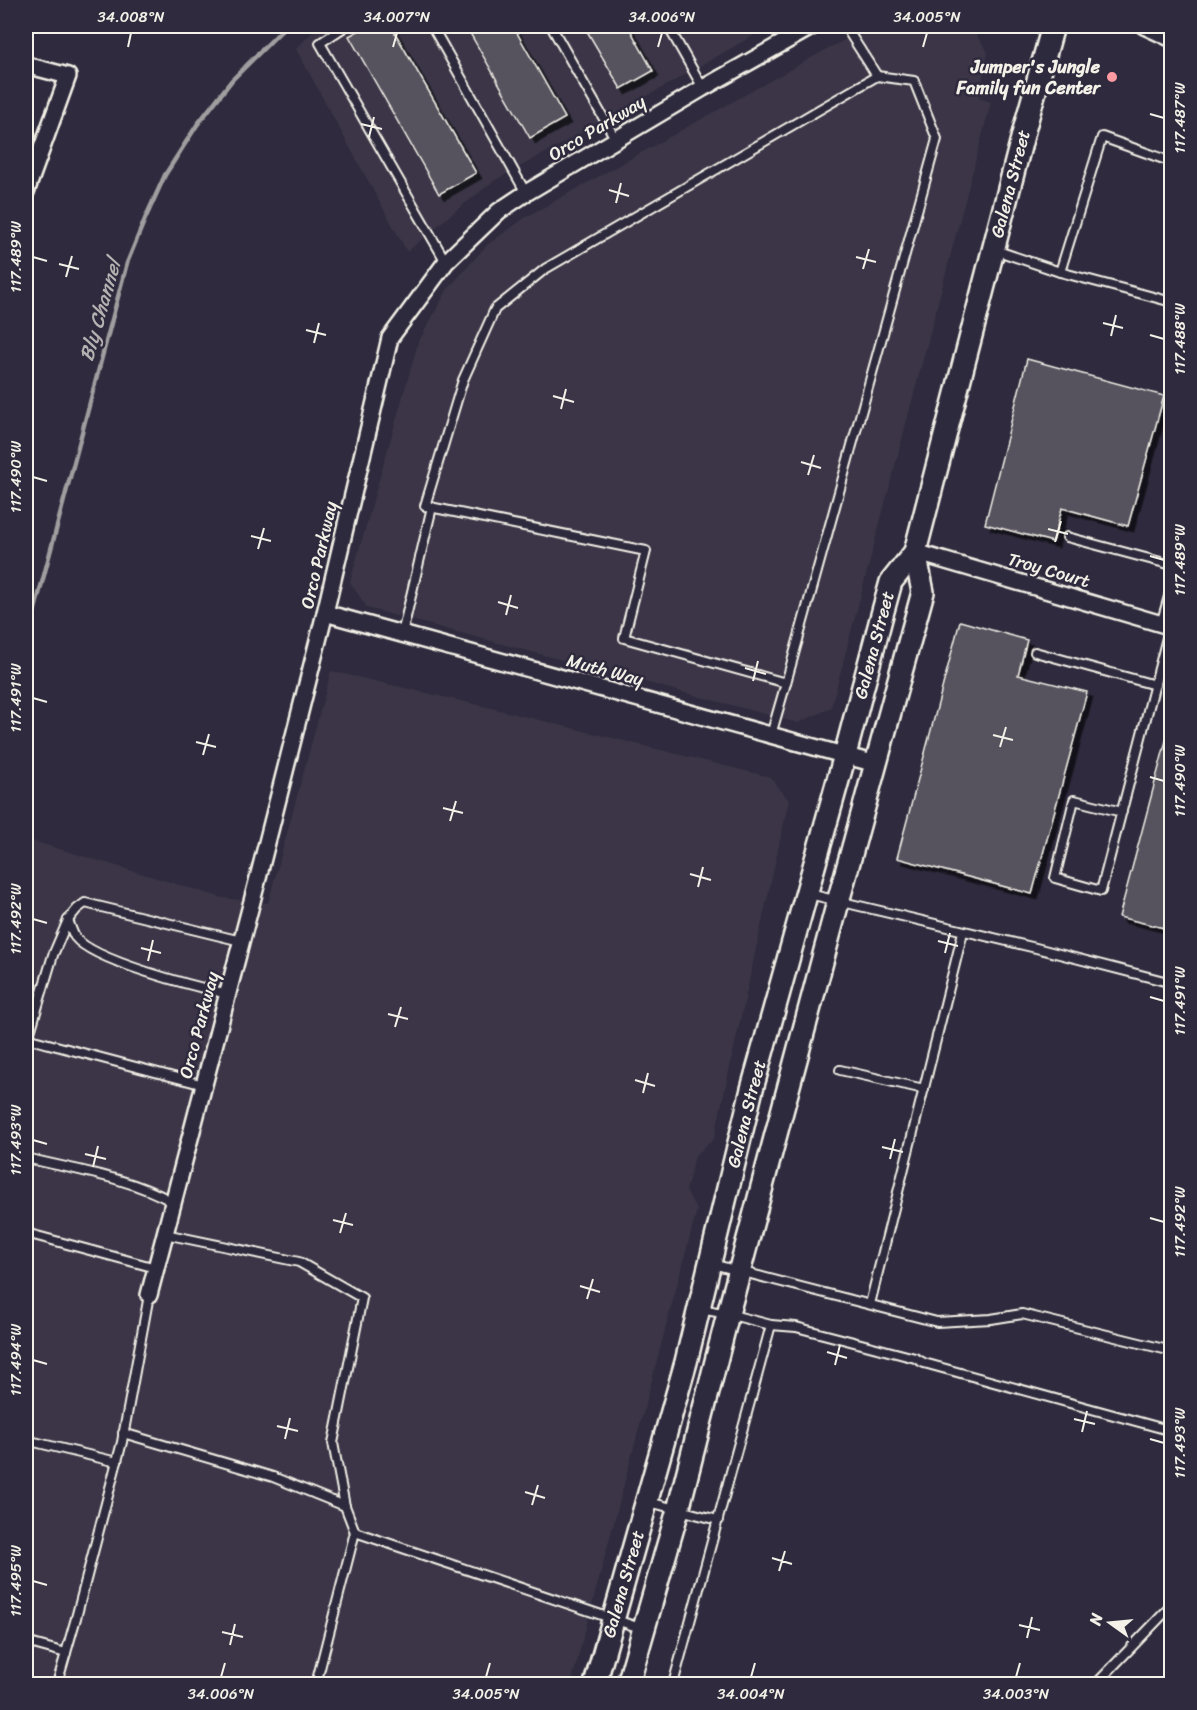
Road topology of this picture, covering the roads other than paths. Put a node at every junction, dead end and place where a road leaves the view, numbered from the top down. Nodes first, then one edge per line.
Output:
1 (346, 26) edge
2 (432, 26) edge
3 (551, 26) edge
4 (668, 26) edge
5 (813, 26) edge
6 (846, 26) edge
7 (1053, 26) edge
8 (1144, 26) edge
9 (790, 31) edge
10 (1172, 39) edge
11 (26, 65) edge
12 (877, 76) junction
13 (703, 88) junction
14 (616, 140) junction
15 (1172, 162) edge
16 (26, 192) edge
17 (526, 193) junction
18 (993, 249) junction
19 (446, 262) junction
20 (1060, 272) junction
21 (1172, 302) edge
22 (432, 507) junction
23 (1067, 537) dead end
24 (915, 552) junction
25 (1172, 565) edge
26 (1172, 586) edge
27 (325, 613) junction
28 (1168, 626) edge
29 (402, 634) junction
30 (1035, 652) dead end
31 (786, 683) junction
32 (1155, 685) junction
33 (771, 735) junction
34 (845, 755) junction
35 (876, 764) junction
36 (1122, 812) junction
37 (806, 894) junction
38 (838, 902) junction
39 (68, 920) junction
40 (963, 932) junction
41 (242, 941) junction
42 (1172, 983) edge
43 (228, 994) junction
44 (27, 1039) edge
45 (840, 1070) dead end
46 (204, 1085) junction
47 (924, 1089) junction
48 (26, 1158) edge
49 (173, 1202) junction
50 (26, 1233) edge
51 (165, 1234) junction
52 (710, 1263) junction
53 (156, 1268) junction
54 (740, 1271) junction
55 (149, 1295) joint
56 (870, 1304) junction
57 (699, 1309) junction
58 (728, 1314) junction
59 (771, 1325) junction
60 (1172, 1351) edge
61 (1172, 1431) edge
62 (123, 1433) junction
63 (26, 1440) edge
64 (117, 1462) junction
65 (646, 1502) junction
66 (345, 1506) junction
67 (678, 1510) junction
68 (718, 1520) junction
69 (355, 1532) junction
70 (1172, 1605) edge
71 (613, 1618) junction
72 (643, 1629) junction
73 (26, 1642) edge
74 (66, 1653) junction
75 (57, 1684) edge
76 (316, 1684) edge
77 (595, 1684) edge
78 (628, 1684) edge
79 (673, 1684) edge
80 (1096, 1684) edge

1 - 19 lane
2 - 17 lane
3 - 14 lane
4 - 13 lane
5 - 9 street, Orco Parkway
6 - 12 lane
7 - 18 street, Galena Street
8 - 10 street
9 - 13 street, Orco Parkway
11 - 16 street
12 - 22 lane
12 - 31 lane
13 - 14 street, Orco Parkway
14 - 17 street, Orco Parkway
15 - 20 lane
17 - 19 street, Orco Parkway
18 - 20 lane
18 - 24 street, Galena Street
19 - 27 street, Orco Parkway
20 - 21 lane
22 - 29 lane
22 - 31 lane
23 - 25 lane
24 - 28 street, Troy Court
24 - 34 street, Galena Street
24 - 35 street, Galena Street
26 - 28 lane
27 - 29 street, Muth Way
27 - 41 street, Orco Parkway
28 - 32 lane
29 - 33 street, Muth Way
30 - 32 lane
31 - 33 lane
32 - 36 lane
33 - 34 street, Muth Way
34 - 35 street, Muth Way
34 - 37 street, Galena Street
35 - 38 street, Galena Street
36 - 36 lane
37 - 38 lane
37 - 52 street, Galena Street
38 - 40 lane
38 - 54 street, Galena Street
39 - 41 lane
39 - 43 lane
39 - 44 lane
40 - 42 lane
40 - 47 lane
41 - 43 street, Orco Parkway
43 - 46 street, Orco Parkway
44 - 46 lane
45 - 47 lane
46 - 49 street, Orco Parkway
47 - 56 lane
48 - 49 lane
49 - 51 street, Orco Parkway
50 - 53 lane
51 - 53 street, Orco Parkway
51 - 66 lane
52 - 54 lane
52 - 57 street, Galena Street
53 - 55 street, Orco Parkway
54 - 56 lane
54 - 58 street, Galena Street
55 - 62 lane
56 - 60 lane
57 - 58 lane
57 - 65 street, Galena Street
58 - 59 lane
58 - 67 street, Galena Street
59 - 61 lane
59 - 68 lane
62 - 64 lane
62 - 66 lane
63 - 64 lane
64 - 74 lane
65 - 67 lane
65 - 71 street, Galena Street
66 - 69 lane
67 - 68 lane
67 - 72 street, Galena Street
68 - 79 lane
69 - 71 lane
69 - 76 lane
70 - 80 lane
71 - 72 lane
71 - 77 street, Galena Street
72 - 78 street, Galena Street
73 - 74 lane
74 - 75 lane

